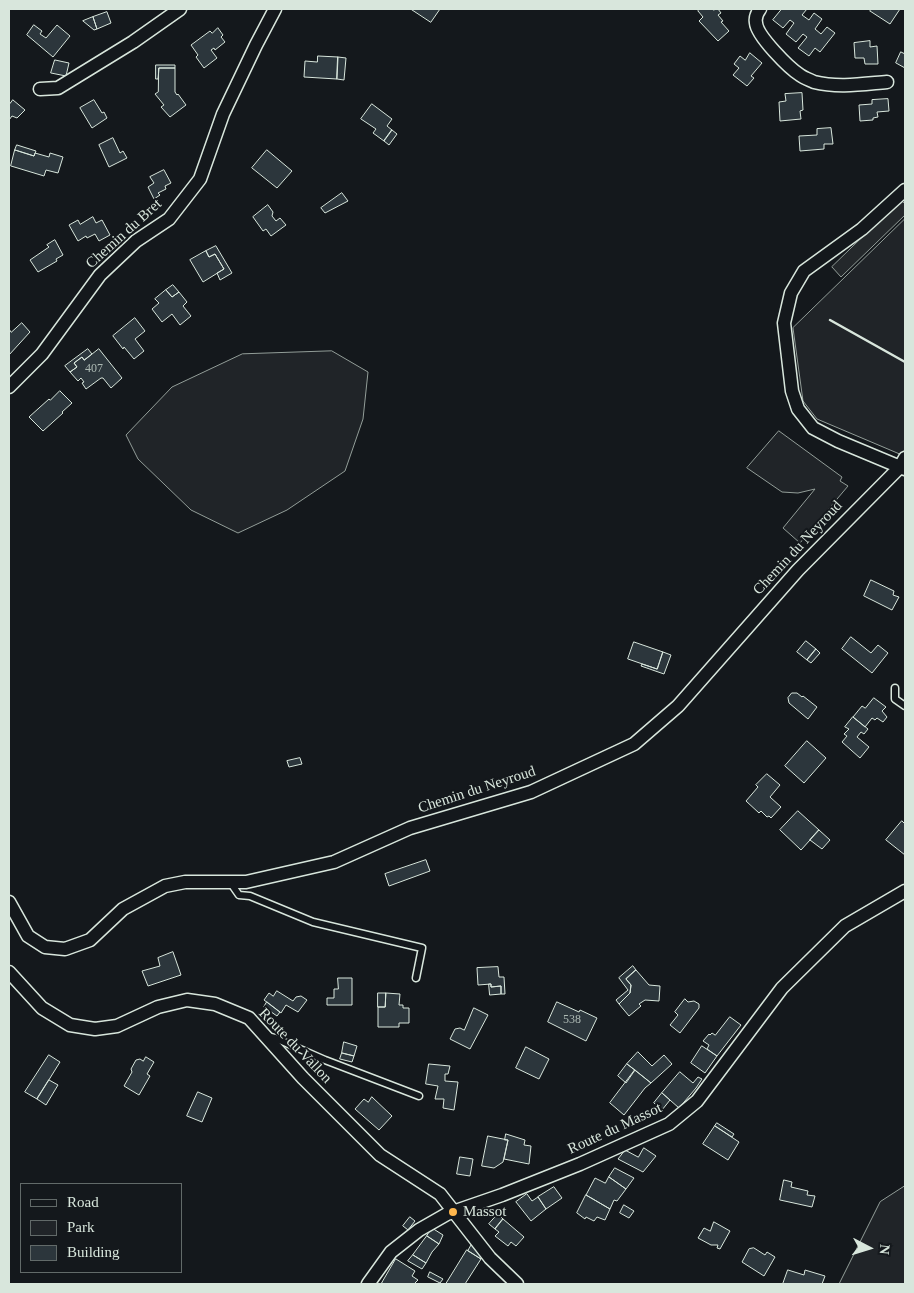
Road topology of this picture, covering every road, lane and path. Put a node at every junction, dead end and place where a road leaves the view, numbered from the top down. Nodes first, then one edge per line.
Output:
1 (180, 9) edge
2 (275, 9) edge
3 (760, 9) edge
4 (887, 82) dead end
5 (40, 89) dead end
6 (905, 190) edge
7 (9, 387) edge
8 (904, 464) edge
9 (895, 688) dead end
10 (905, 706) edge
11 (230, 882) junction
12 (905, 891) edge
13 (9, 902) edge
14 (9, 972) edge
15 (416, 978) dead end
16 (265, 1036) junction
17 (419, 1096) dead end
18 (453, 1212) junction
19 (368, 1284) edge
20 (517, 1284) edge

1 - 5 street
2 - 7 street, Chemin du Bret
3 - 4 street
6 - 8 street
8 - 11 street, Chemin du Neyroud
9 - 10 lane
11 - 13 street, Chemin du Neyroud
11 - 15 lane
12 - 18 street, Route du Massot
14 - 16 street, Route du Vallon
16 - 17 lane
16 - 18 street, Route du Vallon
18 - 19 street, Route du Massot
18 - 20 street, Route du Vallon

